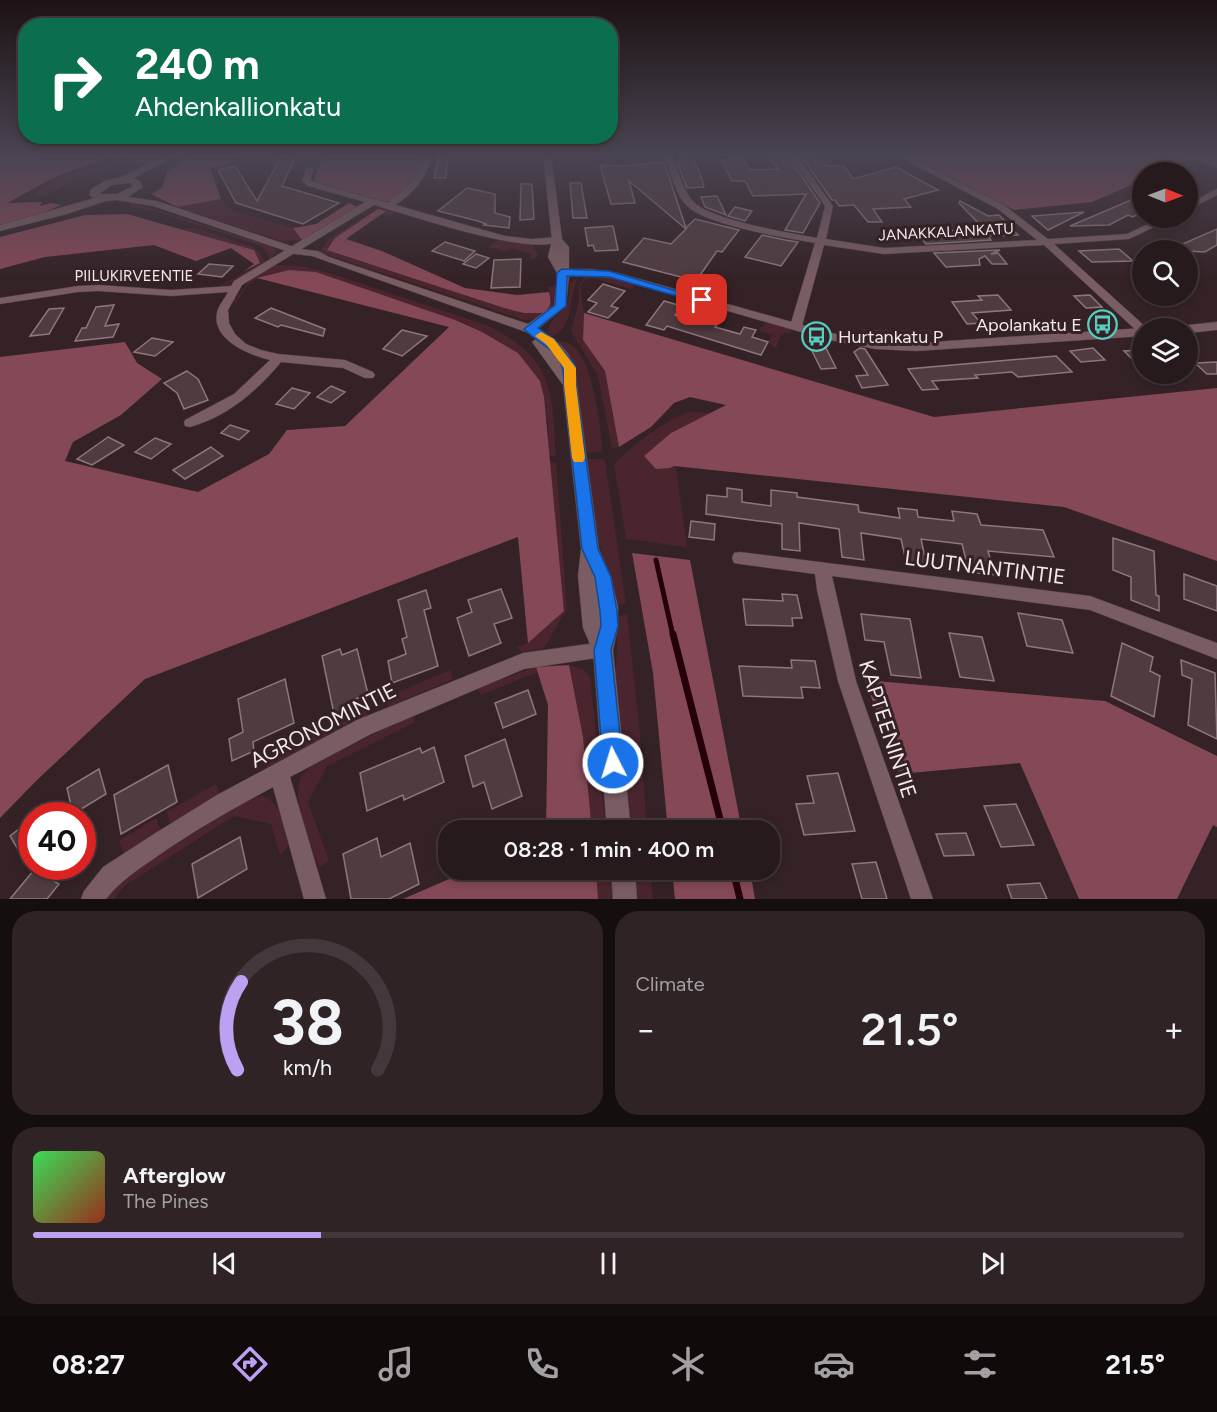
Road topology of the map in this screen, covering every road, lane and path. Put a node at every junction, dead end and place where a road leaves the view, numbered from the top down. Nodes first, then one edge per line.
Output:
1 (85, 197) edge
2 (100, 197) edge
3 (116, 197) joint
4 (150, 197) edge
5 (355, 197) edge
6 (400, 197) edge
7 (552, 197) edge
8 (688, 197) edge
9 (823, 197) edge
10 (981, 197) edge
11 (105, 198) junction
12 (372, 202) junction
13 (154, 203) junction
14 (388, 207) junction
15 (46, 216) junction
16 (0, 228) edge
17 (1145, 228) edge
18 (557, 240) junction
19 (819, 242) junction
20 (1046, 242) junction
21 (296, 251) junction
22 (562, 273) junction
23 (233, 289) junction
24 (0, 301) edge
25 (1132, 322) edge
26 (796, 326) junction
27 (1217, 326) edge
28 (1198, 327) edge
29 (532, 331) junction
30 (1132, 333) edge
31 (278, 358) junction
32 (369, 375) dead end
33 (190, 423) dead end
34 (740, 558) dead end
35 (823, 570) junction
36 (603, 650) junction
37 (1217, 651) edge
38 (279, 773) junction
39 (618, 820) edge
40 (624, 880) edge
41 (92, 899) edge
42 (315, 899) edge
43 (625, 899) edge
44 (922, 899) edge

1 - 15 street
2 - 11 street
3 - 11 street
3 - 13 street
4 - 13 street
5 - 12 street
6 - 14 street
7 - 18 street
8 - 19 street, JANAKKALANKATU
9 - 19 street
10 - 20 street
11 - 15 street
12 - 14 street
12 - 21 street
13 - 21 street
14 - 18 street
15 - 16 street
17 - 20 street, JANAKKALANKATU
18 - 22 street
19 - 20 street, JANAKKALANKATU
19 - 26 street
20 - 25 street
21 - 23 street
21 - 29 street
22 - 26 street
22 - 29 street
23 - 24 street, PIILUKIRVEENTIE
23 - 31 street
26 - 30 street
27 - 28 street
29 - 36 street
31 - 32 street
31 - 33 street
34 - 35 street, LUUTNANTINTIE
35 - 37 street, LUUTNANTINTIE
35 - 44 street, KAPTEENINTIE
36 - 38 street, AGRONOMINTIE
36 - 39 street
38 - 41 street, AGRONOMINTIE
38 - 42 street
40 - 43 street

